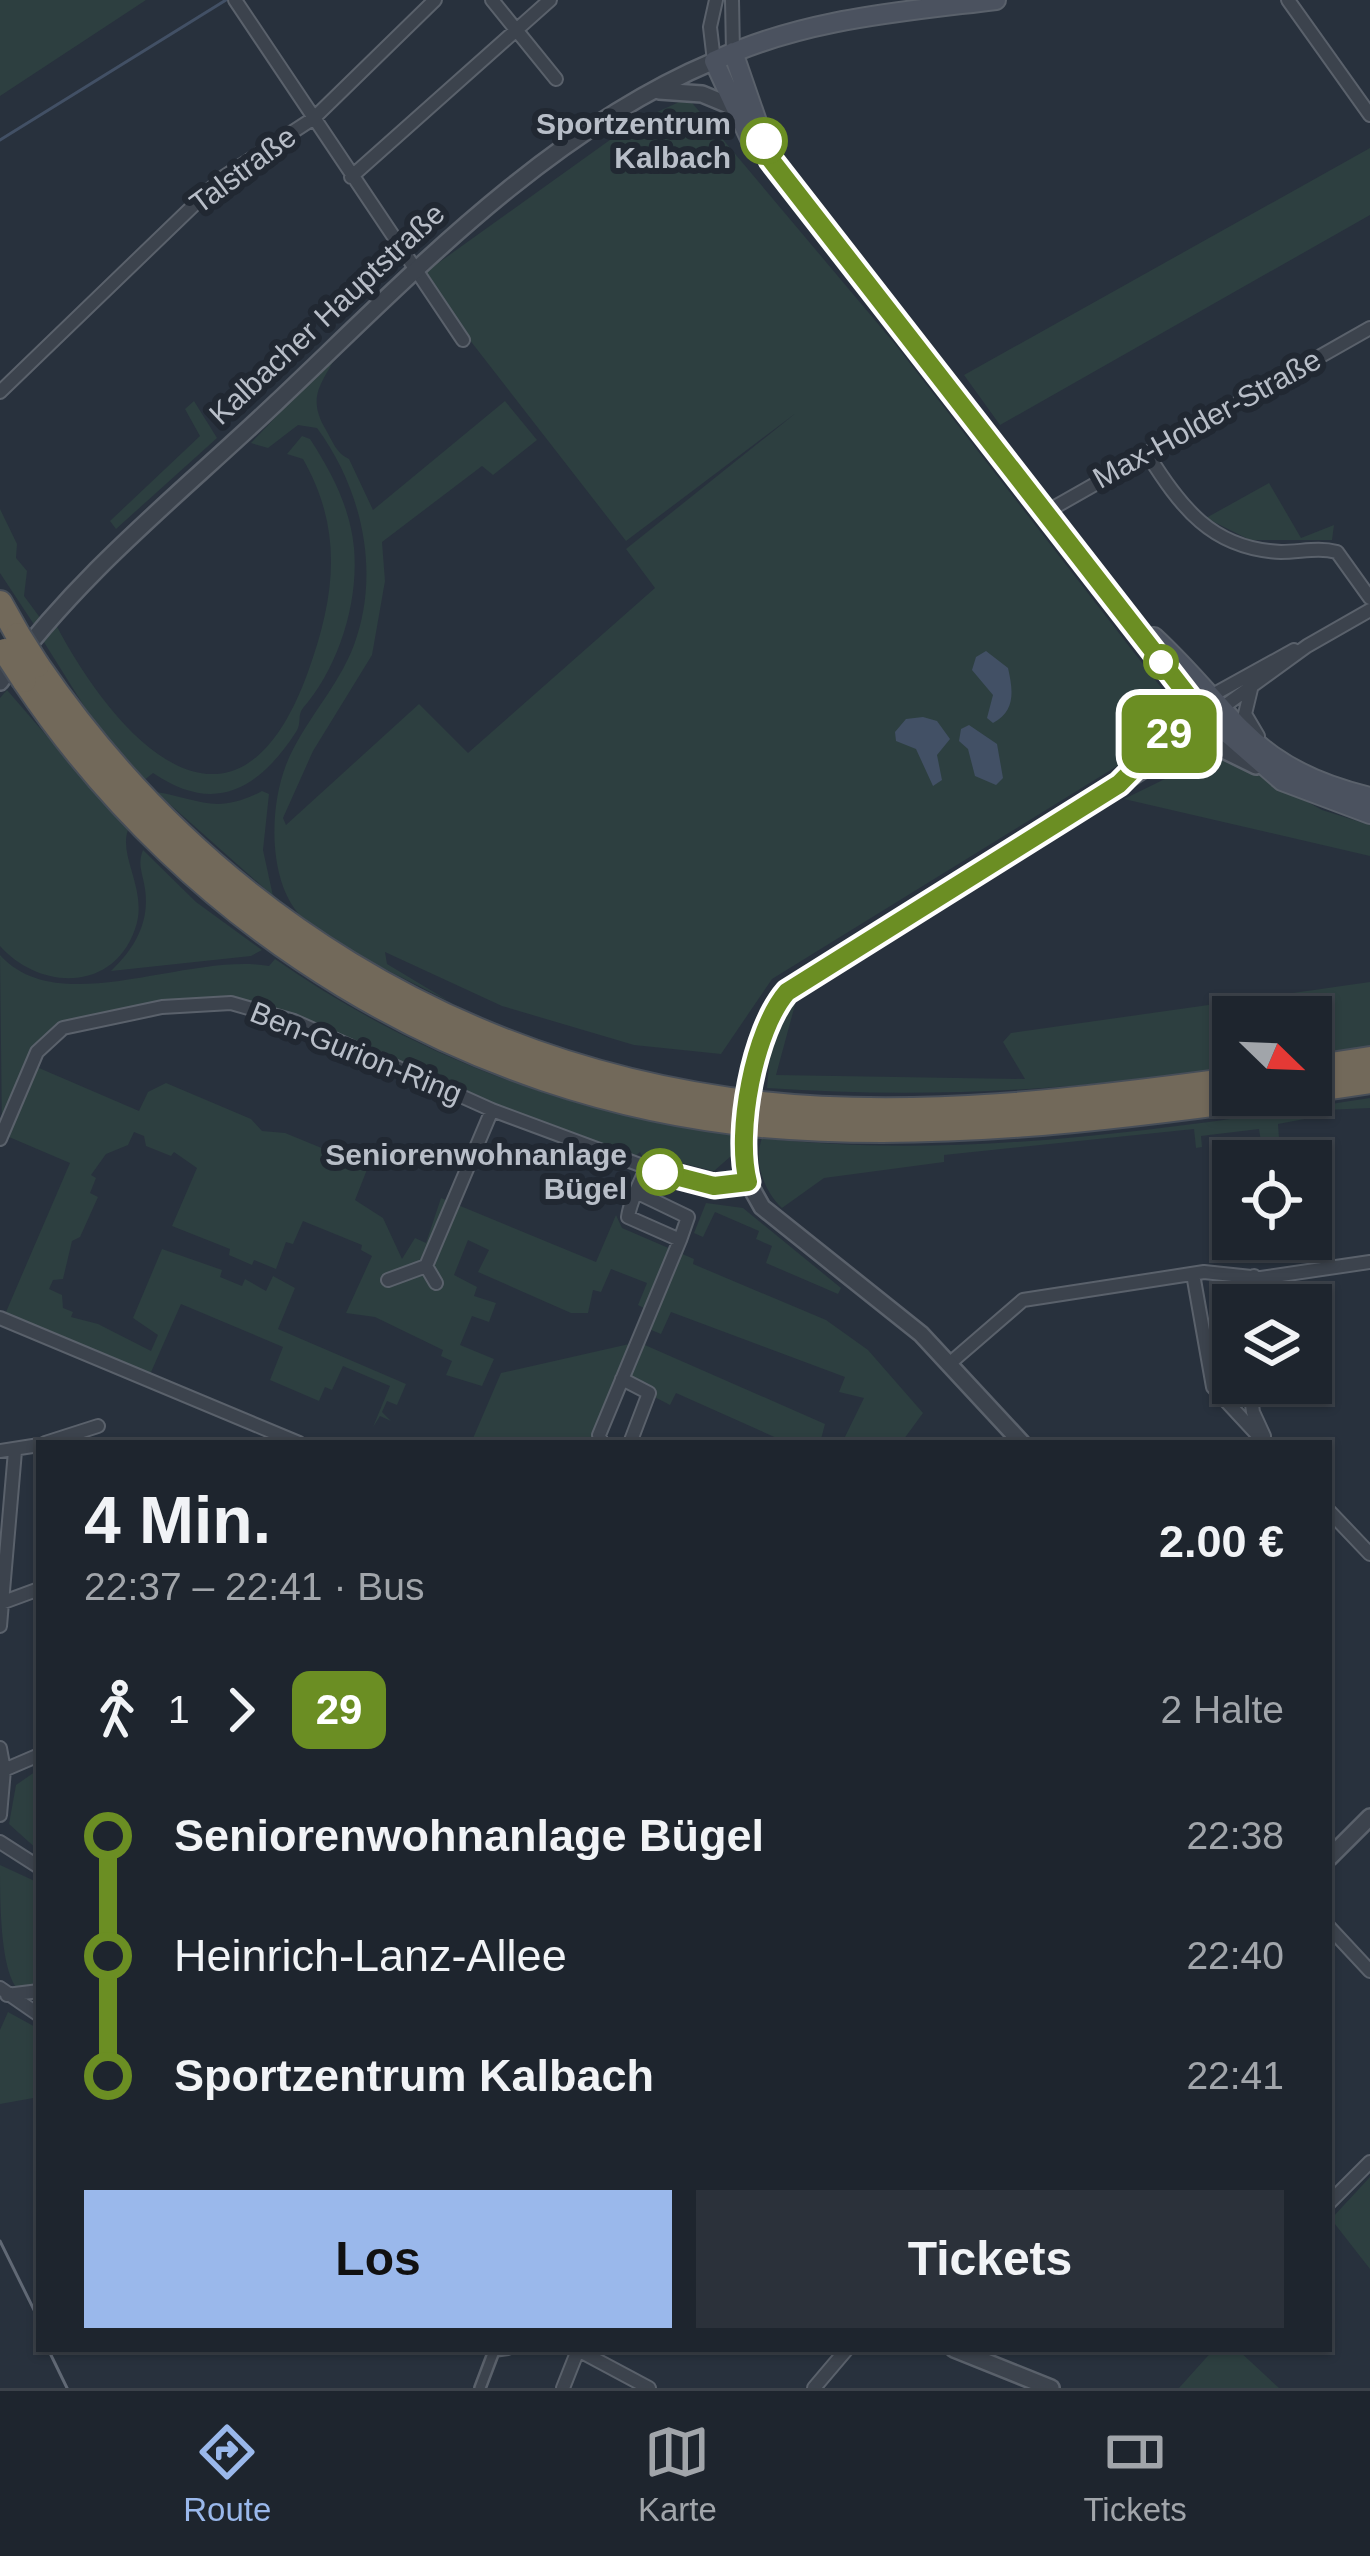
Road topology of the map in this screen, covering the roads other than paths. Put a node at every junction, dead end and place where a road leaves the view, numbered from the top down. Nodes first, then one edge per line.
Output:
1 (235, 0) edge
2 (435, 0) edge
3 (492, 0) edge
4 (550, 0) edge
5 (716, 0) edge
6 (732, 0) edge
7 (996, 0) edge
8 (1288, 0) edge
9 (516, 29) junction
10 (733, 52) junction
11 (714, 62) junction
12 (556, 79) dead end
13 (656, 91) junction
14 (730, 106) junction
15 (1370, 115) edge
16 (314, 118) junction
17 (771, 160) junction
18 (351, 177) junction
19 (411, 269) junction
20 (1370, 328) edge
21 (463, 340) dead end
22 (0, 392) edge
23 (1146, 452) junction
24 (1046, 512) junction
25 (1370, 598) edge
26 (0, 603) edge
27 (1370, 610) edge
28 (1307, 646) junction
29 (15, 659) edge
30 (1255, 683) junction
31 (1208, 708) junction
32 (1170, 753) junction
33 (1275, 768) junction
34 (1119, 784) junction
35 (1370, 797) edge
36 (1370, 814) edge
37 (1370, 1059) edge
38 (1332, 1065) edge
39 (1370, 1081) edge
40 (1212, 1082) edge
41 (1332, 1087) edge
42 (1212, 1102) edge
43 (492, 1110) junction
44 (0, 1138) edge
45 (647, 1167) junction
46 (748, 1182) junction
47 (636, 1192) junction
48 (680, 1240) junction
49 (1370, 1262) edge
50 (426, 1266) junction
51 (1192, 1274) junction
52 (1254, 1276) junction
53 (388, 1280) dead end
54 (436, 1283) dead end
55 (1250, 1284) edge
56 (0, 1318) edge
57 (949, 1364) junction
58 (622, 1379) junction
59 (1252, 1404) edge
60 (98, 1426) dead end
61 (54, 1440) edge
62 (292, 1440) edge
63 (601, 1440) edge
64 (631, 1440) edge
65 (1019, 1440) edge
66 (1263, 1440) edge
67 (1265, 1440) edge
68 (8, 1451) edge
69 (1332, 1514) edge
70 (1370, 1554) edge
71 (36, 1590) edge
72 (2, 1603) edge
73 (0, 1626) edge
74 (0, 1748) edge
75 (36, 1756) edge
76 (4, 1770) junction
77 (0, 1815) edge
78 (1370, 1817) edge
79 (0, 1842) edge
80 (1332, 1855) edge
81 (36, 1866) edge
82 (1332, 1930) edge
83 (1370, 1971) edge
84 (36, 1991) edge
85 (3, 1992) edge
86 (36, 2013) edge
87 (1370, 2162) edge
88 (1332, 2200) edge
89 (494, 2352) edge
90 (576, 2352) edge
91 (582, 2352) edge
92 (835, 2352) edge
93 (844, 2352) edge
94 (961, 2352) edge
95 (831, 2368) junction
96 (630, 2383) edge
97 (481, 2388) edge
98 (563, 2388) edge
99 (649, 2388) edge
100 (814, 2388) edge
101 (1051, 2388) edge

1 - 16 street
2 - 16 street, Talstraße
3 - 9 street
4 - 9 street
5 - 11 street
6 - 10 street
7 - 10 main road, Kalbacher Hauptstraße
8 - 15 street
9 - 12 street
9 - 18 street
10 - 11 main road, Kalbacher Hauptstraße
10 - 17 main road
11 - 13 street, Kalbacher Hauptstraße
11 - 14 main road
13 - 14 street
13 - 19 street, Kalbacher Hauptstraße
14 - 17 main road
16 - 18 street
16 - 22 street, Talstraße
17 - 24 main road
18 - 19 street
19 - 21 street
19 - 29 street, Kalbacher Hauptstraße
20 - 23 street, Max-Holder-Straße
23 - 24 street, Max-Holder-Straße
23 - 25 street
24 - 31 main road
26 - 29 highway
27 - 28 street
28 - 30 street
28 - 31 street
29 - 40 highway
29 - 42 highway
30 - 31 street
30 - 33 street
31 - 32 street
31 - 33 main road
31 - 34 street
32 - 33 street
32 - 34 street
33 - 35 main road
33 - 36 main road
34 - 46 street, bridge
37 - 38 highway
39 - 41 highway
43 - 44 street, Ben-Gurion-Ring
43 - 45 street, Ben-Gurion-Ring
43 - 50 street, Ben-Gurion-Ring
45 - 46 street, Ben-Gurion-Ring
45 - 47 street
46 - 57 street
47 - 48 street
47 - 48 street
48 - 58 street
49 - 52 street
50 - 53 street
50 - 54 street
51 - 52 street
51 - 57 street
51 - 66 street
52 - 55 street
56 - 62 street
57 - 65 street
58 - 63 street
58 - 64 street
59 - 67 street
60 - 61 street
68 - 72 street
69 - 70 street
71 - 72 street
72 - 73 street
74 - 76 street
75 - 76 street
76 - 77 street
78 - 80 street
79 - 81 street
82 - 83 street
84 - 85 street
85 - 86 street
87 - 88 street
89 - 97 street
90 - 98 street
91 - 96 street
92 - 95 street
93 - 95 street
94 - 101 street
95 - 100 street
96 - 99 street

